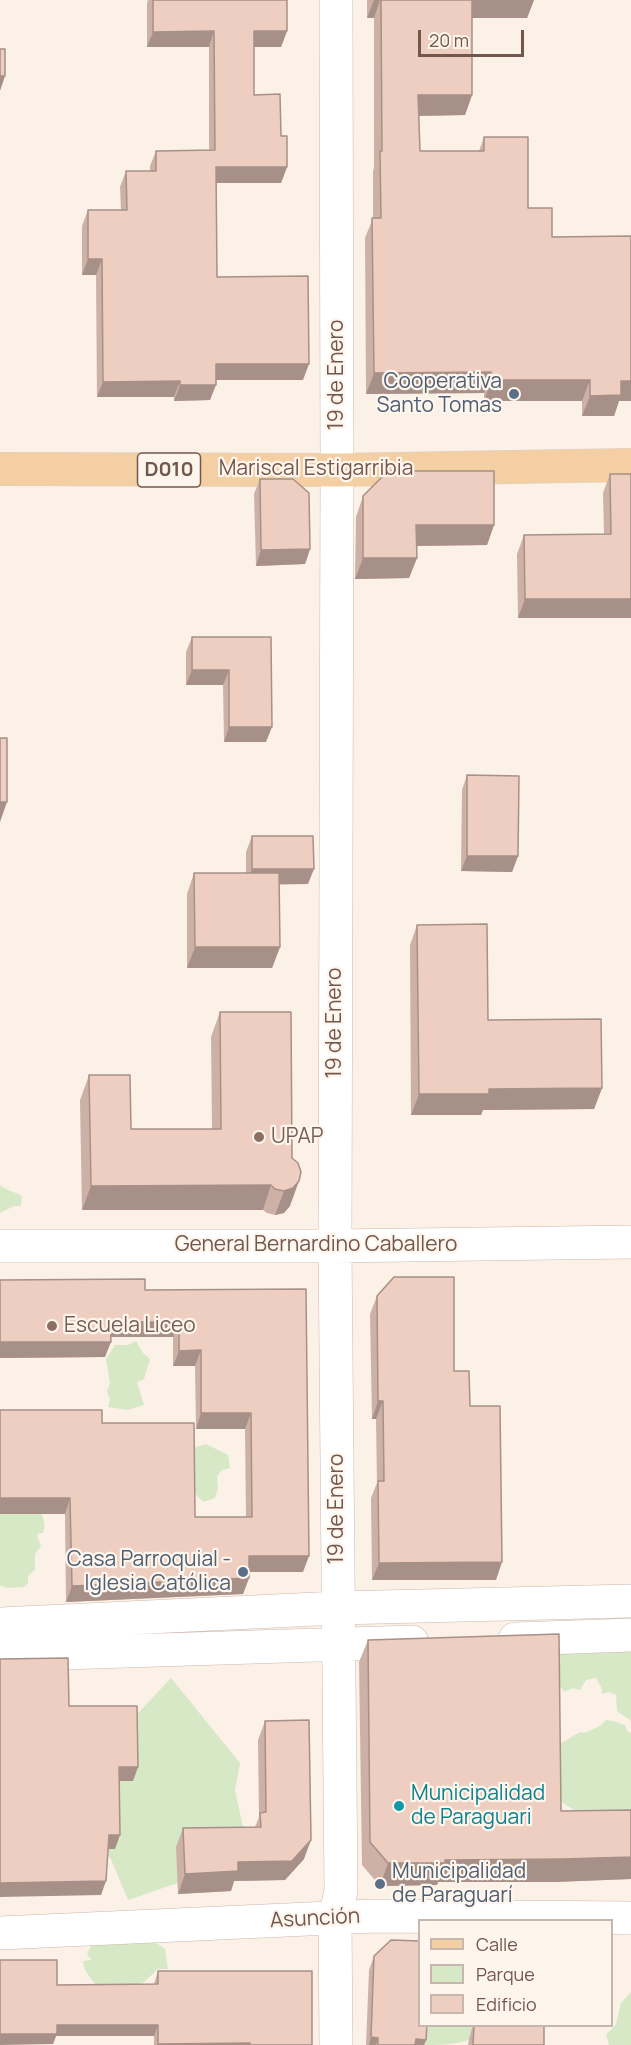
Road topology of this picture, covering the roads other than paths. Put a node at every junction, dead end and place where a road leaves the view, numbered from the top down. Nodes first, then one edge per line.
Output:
1 (336, 0) edge
2 (631, 465) edge
3 (0, 469) edge
4 (337, 470) junction
5 (631, 1242) edge
6 (0, 1246) edge
7 (335, 1246) junction
8 (631, 1601) edge
9 (338, 1608) junction
10 (0, 1624) edge
11 (631, 1635) edge
12 (490, 1640) edge
13 (444, 1641) edge
14 (338, 1645) junction
15 (0, 1655) edge
16 (335, 1918) junction
17 (631, 1918) edge
18 (0, 1933) edge
19 (336, 2045) edge

1 - 4 street, 19 de Enero
2 - 4 main road, Mariscal Estigarribia / D010
3 - 4 main road, Mariscal Estigarribia / D010
4 - 7 street, 19 de Enero
5 - 7 street, General Bernardino Caballero
6 - 7 street, General Bernardino Caballero
7 - 9 street, 19 de Enero
8 - 9 street
9 - 10 street
9 - 14 street, 19 de Enero
11 - 12 street
13 - 14 street
14 - 15 street
14 - 16 street, 19 de Enero
16 - 17 street, Asunción
16 - 18 street, Asunción
16 - 19 street, 19 de Enero

